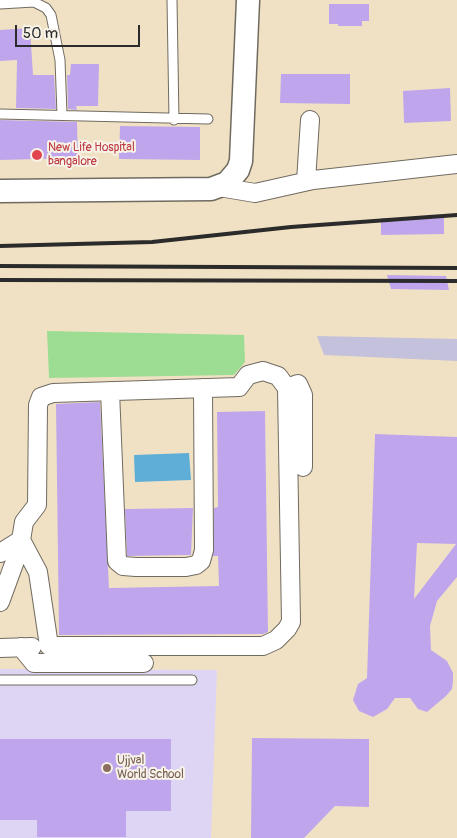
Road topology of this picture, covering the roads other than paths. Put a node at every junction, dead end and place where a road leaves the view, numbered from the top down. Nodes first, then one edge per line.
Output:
1 (172, 0) edge
2 (248, 0) edge
3 (0, 4) edge
4 (0, 114) edge
5 (62, 114) junction
6 (208, 119) dead end
7 (174, 120) junction
8 (310, 120) dead end
9 (457, 164) edge
10 (306, 181) junction
11 (219, 187) junction
12 (0, 191) edge
13 (202, 388) junction
14 (287, 388) junction
15 (110, 391) junction
16 (303, 467) dead end
17 (21, 540) junction
18 (8, 557) edge
19 (0, 602) edge
20 (49, 646) junction
21 (20, 647) junction
22 (0, 648) edge
23 (144, 663) dead end
24 (0, 680) edge
25 (192, 680) dead end

1 - 7 lane
2 - 11 street
3 - 5 lane
4 - 5 lane
5 - 7 lane
6 - 7 lane
8 - 10 street
9 - 10 street
10 - 11 street
11 - 12 street
13 - 14 street
13 - 15 street
13 - 15 street
14 - 16 street
14 - 20 street
15 - 17 street
17 - 18 street
17 - 20 street
18 - 19 street
20 - 21 street
21 - 22 street
21 - 23 street
24 - 25 lane

